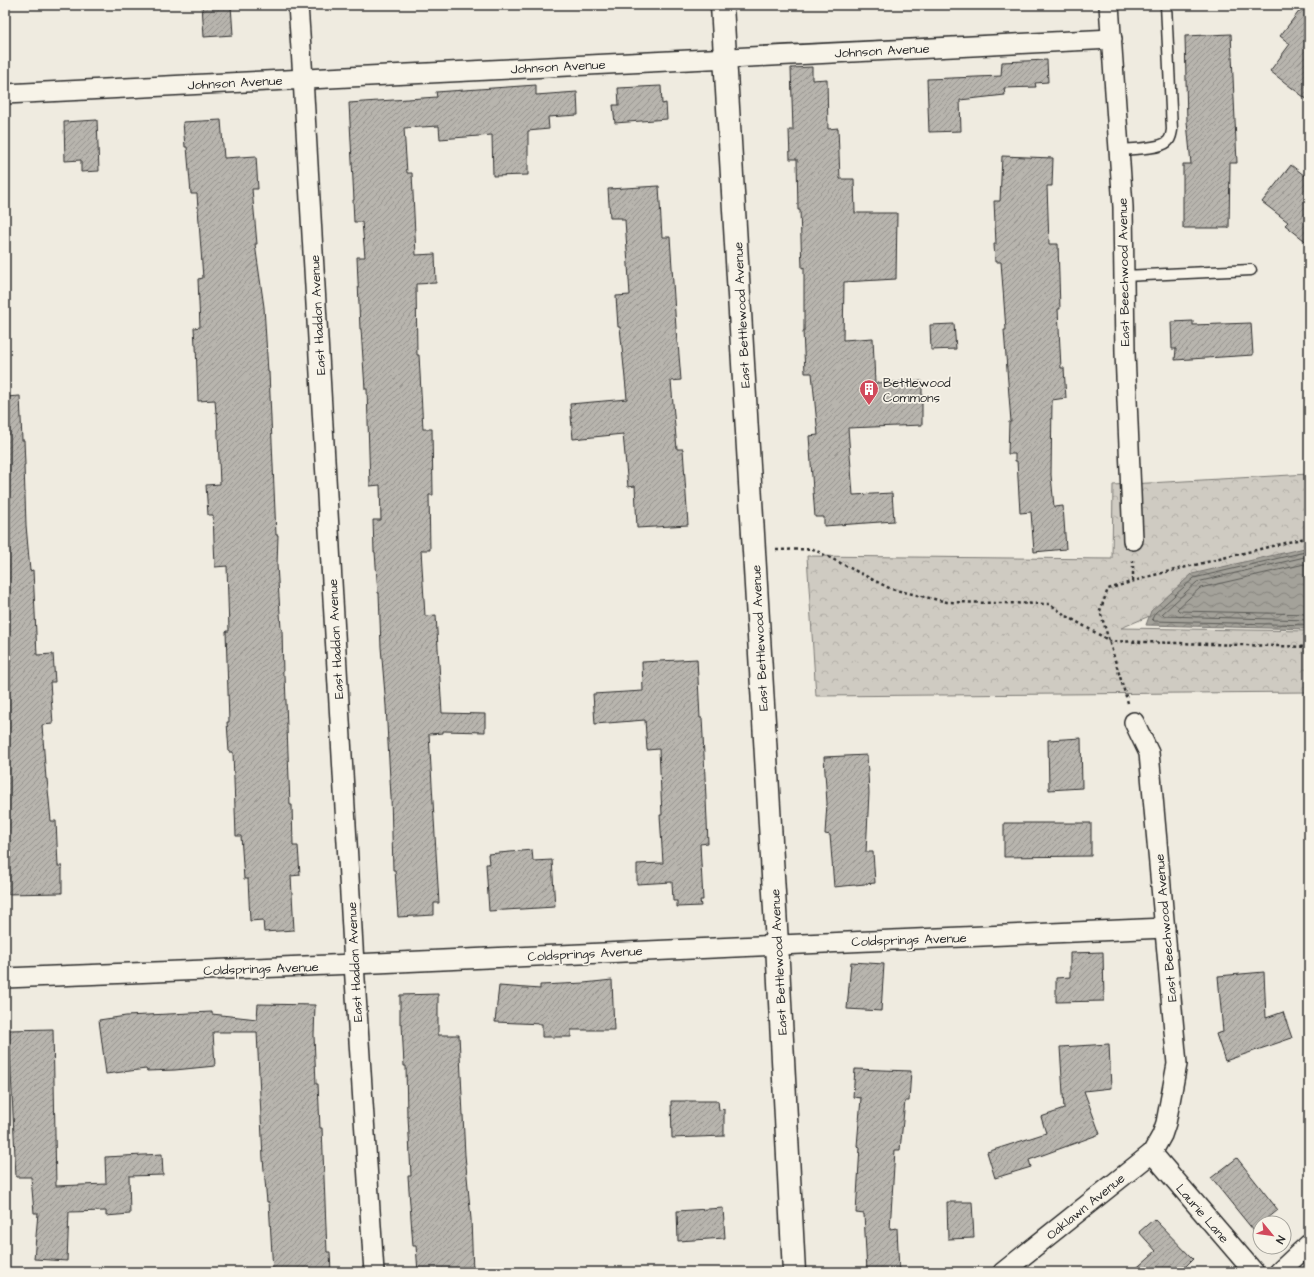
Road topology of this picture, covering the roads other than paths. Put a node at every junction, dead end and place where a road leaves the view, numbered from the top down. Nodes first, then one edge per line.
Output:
1 (298, 5) edge
2 (722, 5) edge
3 (1109, 5) edge
4 (1166, 5) edge
5 (1112, 39) junction
6 (726, 58) junction
7 (303, 78) junction
8 (5, 94) edge
9 (1119, 150) junction
10 (1251, 270) dead end
11 (1124, 276) junction
12 (1133, 540) dead end
13 (1134, 722) road end
14 (1165, 928) junction
15 (777, 944) junction
16 (354, 964) junction
17 (5, 978) edge
18 (1162, 1136) joint
19 (1152, 1153) junction
20 (1309, 1244) edge
21 (374, 1272) edge
22 (794, 1272) edge
23 (1003, 1272) edge
24 (1254, 1272) edge
25 (1279, 1272) edge

1 - 7 street, East Haddon Avenue
2 - 6 street, East Bettlewood Avenue
3 - 5 street, East Beechwood Avenue
4 - 9 lane
5 - 6 street, Johnson Avenue
5 - 9 street, East Beechwood Avenue
6 - 7 street, Johnson Avenue
6 - 15 street, East Bettlewood Avenue
7 - 8 street, Johnson Avenue
7 - 16 street, East Haddon Avenue
9 - 11 street, East Beechwood Avenue
10 - 11 lane
11 - 12 street, East Beechwood Avenue
13 - 14 street, East Beechwood Avenue
14 - 15 street, Coldsprings Avenue
14 - 18 street, East Beechwood Avenue
15 - 16 street, Coldsprings Avenue
15 - 22 street, East Bettlewood Avenue
16 - 17 street, Coldsprings Avenue
16 - 21 street, East Haddon Avenue
18 - 19 street, Oaklawn Avenue
19 - 23 street, Oaklawn Avenue
19 - 24 street, Laurie Lane
20 - 25 street

